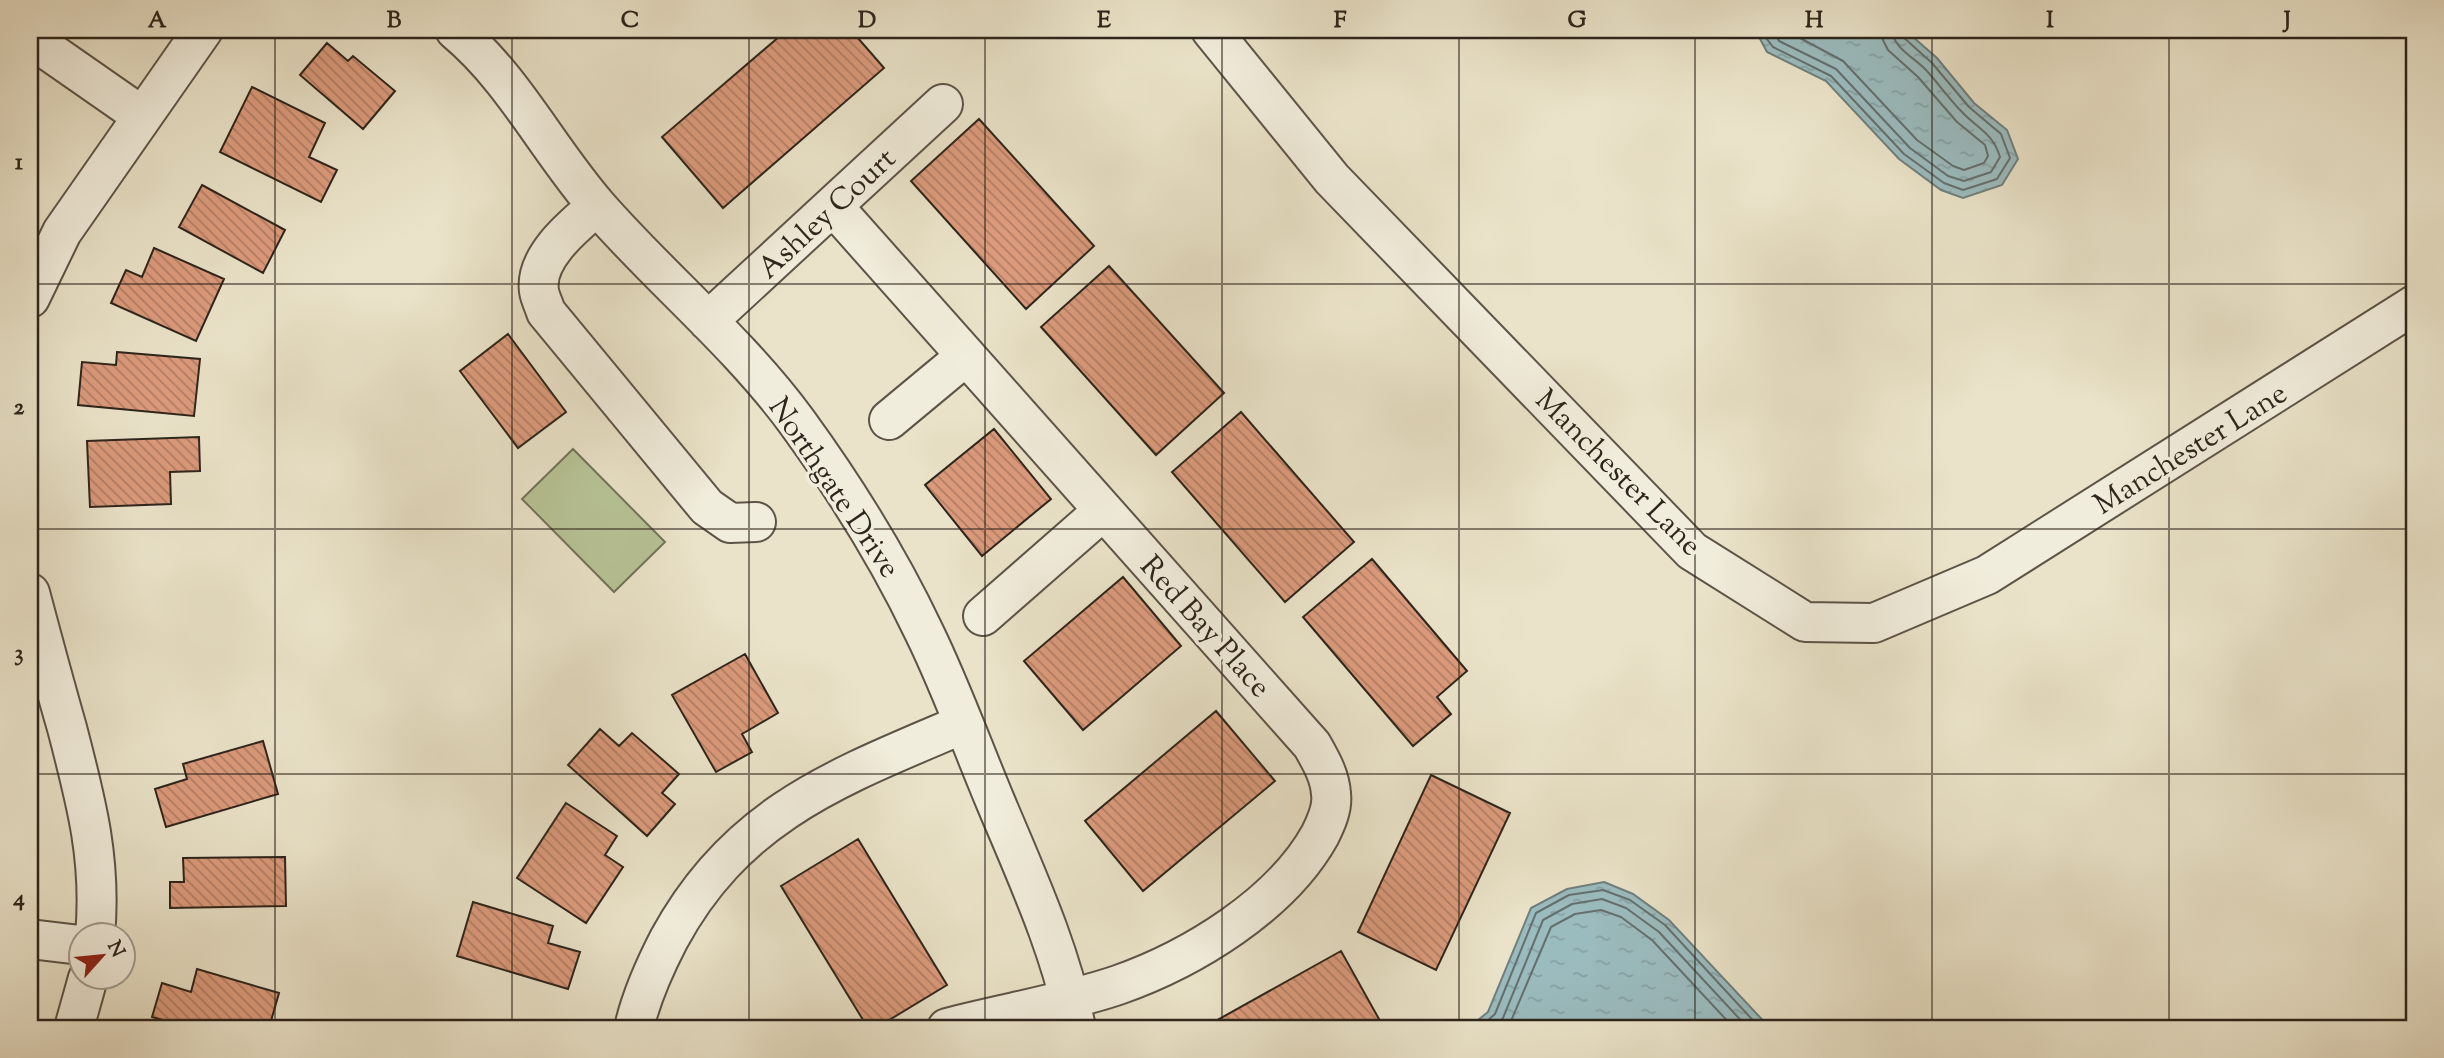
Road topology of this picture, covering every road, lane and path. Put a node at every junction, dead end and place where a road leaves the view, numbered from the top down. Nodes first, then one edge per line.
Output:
1 (203, 30) edge
2 (455, 30) edge
3 (1211, 30) edge
4 (30, 38) edge
5 (943, 104) dead end
6 (142, 116) junction
7 (597, 206) junction
8 (834, 206) junction
9 (30, 298) edge
10 (2414, 305) edge
11 (708, 321) junction
12 (966, 356) junction
13 (889, 420) dead end
14 (1103, 511) junction
15 (756, 522) dead end
16 (30, 593) edge
17 (983, 616) dead end
18 (962, 724) junction
19 (96, 922) edge
20 (30, 939) edge
21 (66, 943) edge
22 (84, 992) edge
23 (1074, 1013) edge
24 (74, 1028) edge
25 (634, 1028) edge
26 (947, 1028) edge

1 - 6 street
2 - 7 street, Northgate Drive
3 - 10 street, Manchester Lane
4 - 6 street
5 - 8 street, Ashley Court
6 - 9 street
7 - 11 street, Northgate Drive
7 - 15 street
8 - 11 street, Ashley Court
8 - 12 street, Red Bay Place
11 - 18 street, Northgate Drive
12 - 13 street
12 - 14 street, Red Bay Place
14 - 17 street
14 - 23 street, Red Bay Place
16 - 19 street
18 - 23 street, Northgate Drive
18 - 25 street
20 - 21 street
22 - 24 street
23 - 26 street, Red Bay Place

